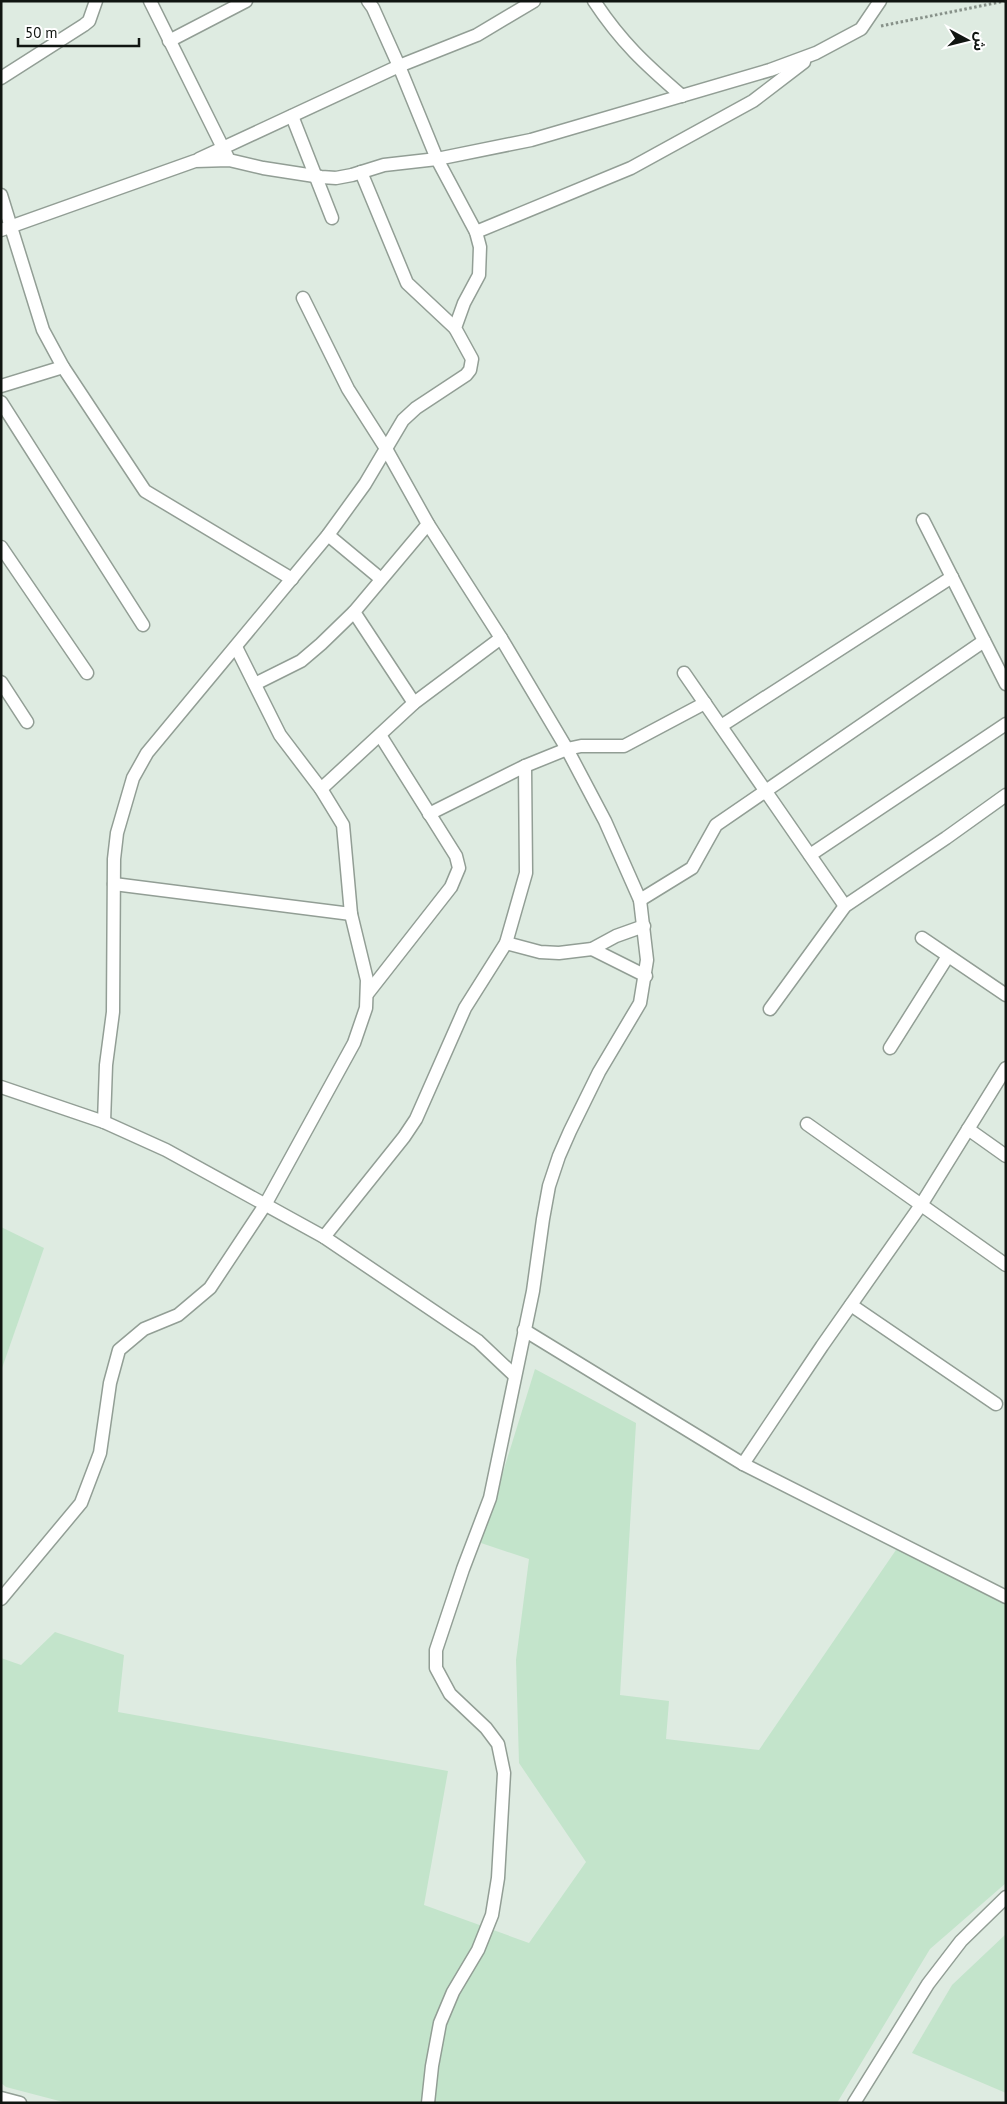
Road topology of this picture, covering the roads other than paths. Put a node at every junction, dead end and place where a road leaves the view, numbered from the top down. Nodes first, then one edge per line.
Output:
1 (96, 1) edge
2 (150, 1) edge
3 (246, 1) edge
4 (368, 1) edge
5 (534, 1) edge
6 (594, 1) edge
7 (880, 1) edge
8 (170, 41) junction
9 (816, 53) junction
10 (399, 66) junction
11 (1, 78) edge
12 (682, 96) junction
13 (292, 116) junction
14 (223, 148) junction
15 (437, 159) junction
16 (229, 160) junction
17 (195, 161) junction
18 (361, 172) junction
19 (316, 177) junction
20 (1, 195) edge
21 (332, 218) dead end
22 (6, 228) edge
23 (476, 232) junction
24 (303, 298) dead end
25 (455, 328) junction
26 (63, 367) junction
27 (1, 386) edge
28 (1, 402) edge
29 (385, 447) junction
30 (923, 520) dead end
31 (428, 524) junction
32 (328, 535) junction
33 (1, 547) edge
34 (952, 577) junction
35 (292, 579) junction
36 (381, 579) junction
37 (354, 612) junction
38 (143, 625) dead end
39 (501, 638) junction
40 (984, 641) junction
41 (236, 647) junction
42 (87, 673) dead end
43 (684, 673) dead end
44 (1, 682) edge
45 (255, 684) junction
46 (1006, 684) edge
47 (414, 702) junction
48 (705, 704) junction
49 (27, 722) dead end
50 (1006, 724) edge
51 (721, 726) junction
52 (380, 735) junction
53 (567, 749) junction
54 (525, 766) junction
55 (321, 789) junction
56 (766, 790) junction
57 (1006, 795) edge
58 (429, 814) junction
59 (810, 855) junction
60 (114, 884) junction
61 (640, 900) junction
62 (845, 906) junction
63 (351, 914) junction
64 (644, 926) junction
65 (922, 938) dead end
66 (506, 943) junction
67 (592, 949) junction
68 (948, 956) junction
69 (646, 976) junction
70 (368, 993) junction
71 (1006, 995) edge
72 (770, 1009) dead end
73 (890, 1048) dead end
74 (1006, 1068) edge
75 (1, 1087) edge
76 (104, 1122) junction
77 (807, 1124) dead end
78 (968, 1129) junction
79 (1006, 1156) edge
80 (265, 1205) junction
81 (921, 1205) junction
82 (324, 1237) junction
83 (1006, 1265) edge
84 (851, 1305) junction
85 (524, 1330) junction
86 (514, 1375) junction
87 (996, 1404) dead end
88 (743, 1464) junction
89 (1006, 1597) edge
90 (1, 1599) edge
91 (1006, 1898) edge
92 (1, 2098) edge
93 (20, 2103) edge
94 (428, 2103) edge
95 (854, 2103) edge

1 - 11 street
2 - 8 street
3 - 8 street
4 - 10 street
5 - 10 street
6 - 12 street
7 - 9 street
8 - 14 street
9 - 12 street
9 - 23 street
10 - 13 street
10 - 15 street
12 - 15 street
13 - 14 street
13 - 19 street
14 - 16 street
14 - 17 street
15 - 18 street
15 - 23 street
16 - 17 street
16 - 19 street
17 - 22 street
18 - 19 street
18 - 25 street
19 - 21 street
20 - 22 street
22 - 26 street
23 - 25 street
24 - 29 street
25 - 29 street
26 - 27 street
26 - 35 street
28 - 38 street
29 - 31 street
29 - 32 street
30 - 34 street
31 - 36 street
31 - 39 street
32 - 35 street
32 - 36 street
33 - 42 street
34 - 40 street
34 - 51 street
35 - 41 street
36 - 37 street
37 - 45 street
37 - 47 street
39 - 47 street
39 - 53 street
40 - 46 street
40 - 56 street
41 - 45 street
41 - 60 street
43 - 48 street
44 - 49 street
45 - 55 street
47 - 52 street
48 - 51 street
48 - 53 street
50 - 59 street
51 - 56 street
52 - 55 street
52 - 58 street
53 - 54 street
53 - 61 street
54 - 58 street
54 - 66 street
55 - 63 street
56 - 59 street
56 - 61 street
57 - 62 street
58 - 70 street
59 - 62 street
60 - 63 street
60 - 76 street
61 - 64 street
62 - 72 street
63 - 70 street
64 - 67 street
64 - 69 street
65 - 68 street
66 - 67 street
66 - 82 street
67 - 69 street
68 - 71 street
68 - 73 street
69 - 85 street
70 - 80 street
74 - 78 street
75 - 76 street
76 - 80 street
77 - 81 street
78 - 79 street
78 - 81 street
80 - 82 street
80 - 90 street
81 - 83 street
81 - 84 street
82 - 86 street
84 - 87 street
84 - 88 street
85 - 86 street
85 - 88 street
86 - 94 street
88 - 89 street
91 - 95 street
92 - 93 street

